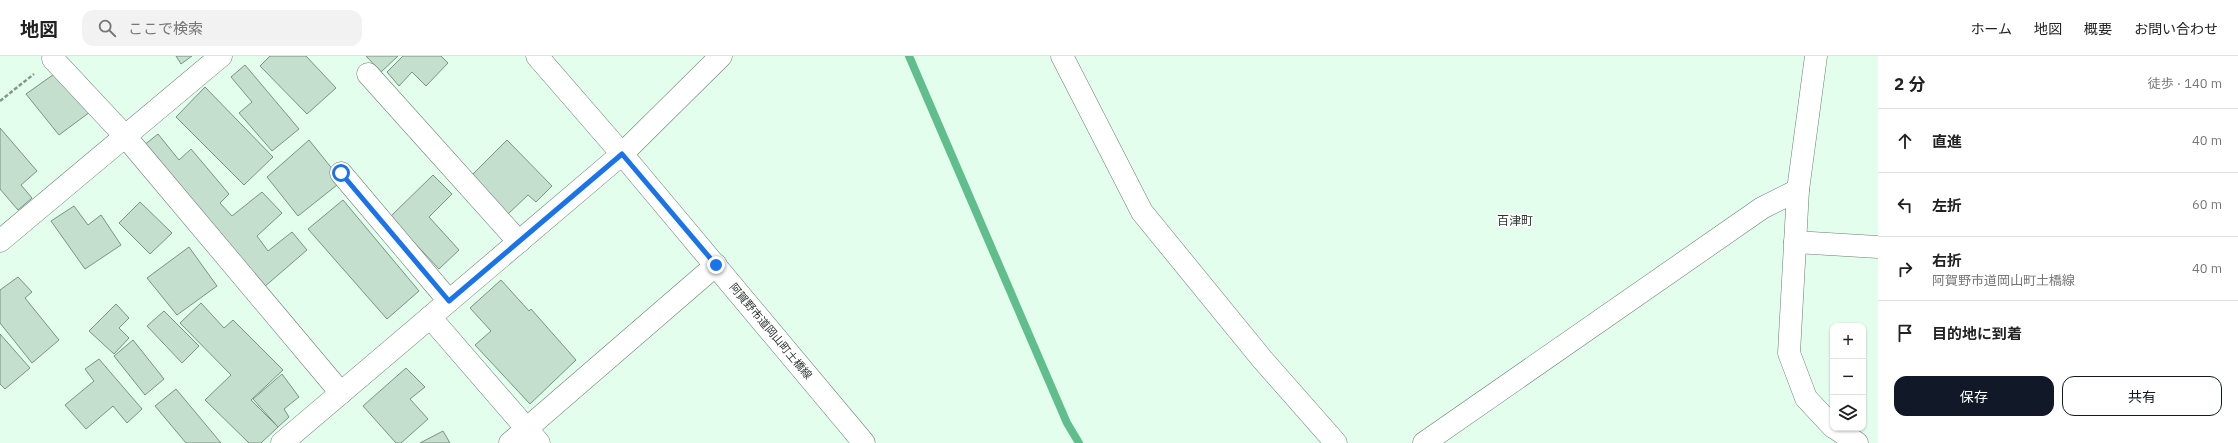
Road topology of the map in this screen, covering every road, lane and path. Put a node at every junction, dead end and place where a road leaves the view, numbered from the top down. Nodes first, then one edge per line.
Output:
1 (221, 56) edge
2 (537, 56) edge
3 (721, 56) edge
4 (1062, 56) edge
5 (1816, 56) edge
6 (53, 59) joint
7 (368, 74) dead end
8 (0, 101) edge
9 (125, 136) junction
10 (622, 154) junction
11 (341, 173) dead end
12 (1798, 190) junction
13 (0, 241) edge
14 (518, 242) junction
15 (1795, 242) junction
16 (1878, 247) edge
17 (716, 265) junction
18 (449, 301) junction
19 (430, 317) junction
20 (341, 393) junction
21 (1830, 423) edge
22 (1840, 431) edge
23 (533, 436) edge
24 (282, 443) edge
25 (510, 443) edge
26 (864, 443) edge
27 (1336, 443) edge
28 (1424, 443) edge
29 (1857, 443) edge

1 - 9 street
2 - 10 street, 阿賀野市道岡山町土橋線
3 - 10 street
4 - 27 street
5 - 12 street
6 - 8 path
6 - 9 street
7 - 14 street
9 - 13 street
9 - 20 street
10 - 14 street
10 - 17 street, 阿賀野市道岡山町土橋線
11 - 18 street
12 - 15 street
12 - 28 street
14 - 18 street
15 - 16 street
15 - 21 street
17 - 23 street
17 - 26 street, 阿賀野市道岡山町土橋線
18 - 19 street
19 - 20 street
19 - 23 street
20 - 24 street
22 - 29 street
23 - 25 street

